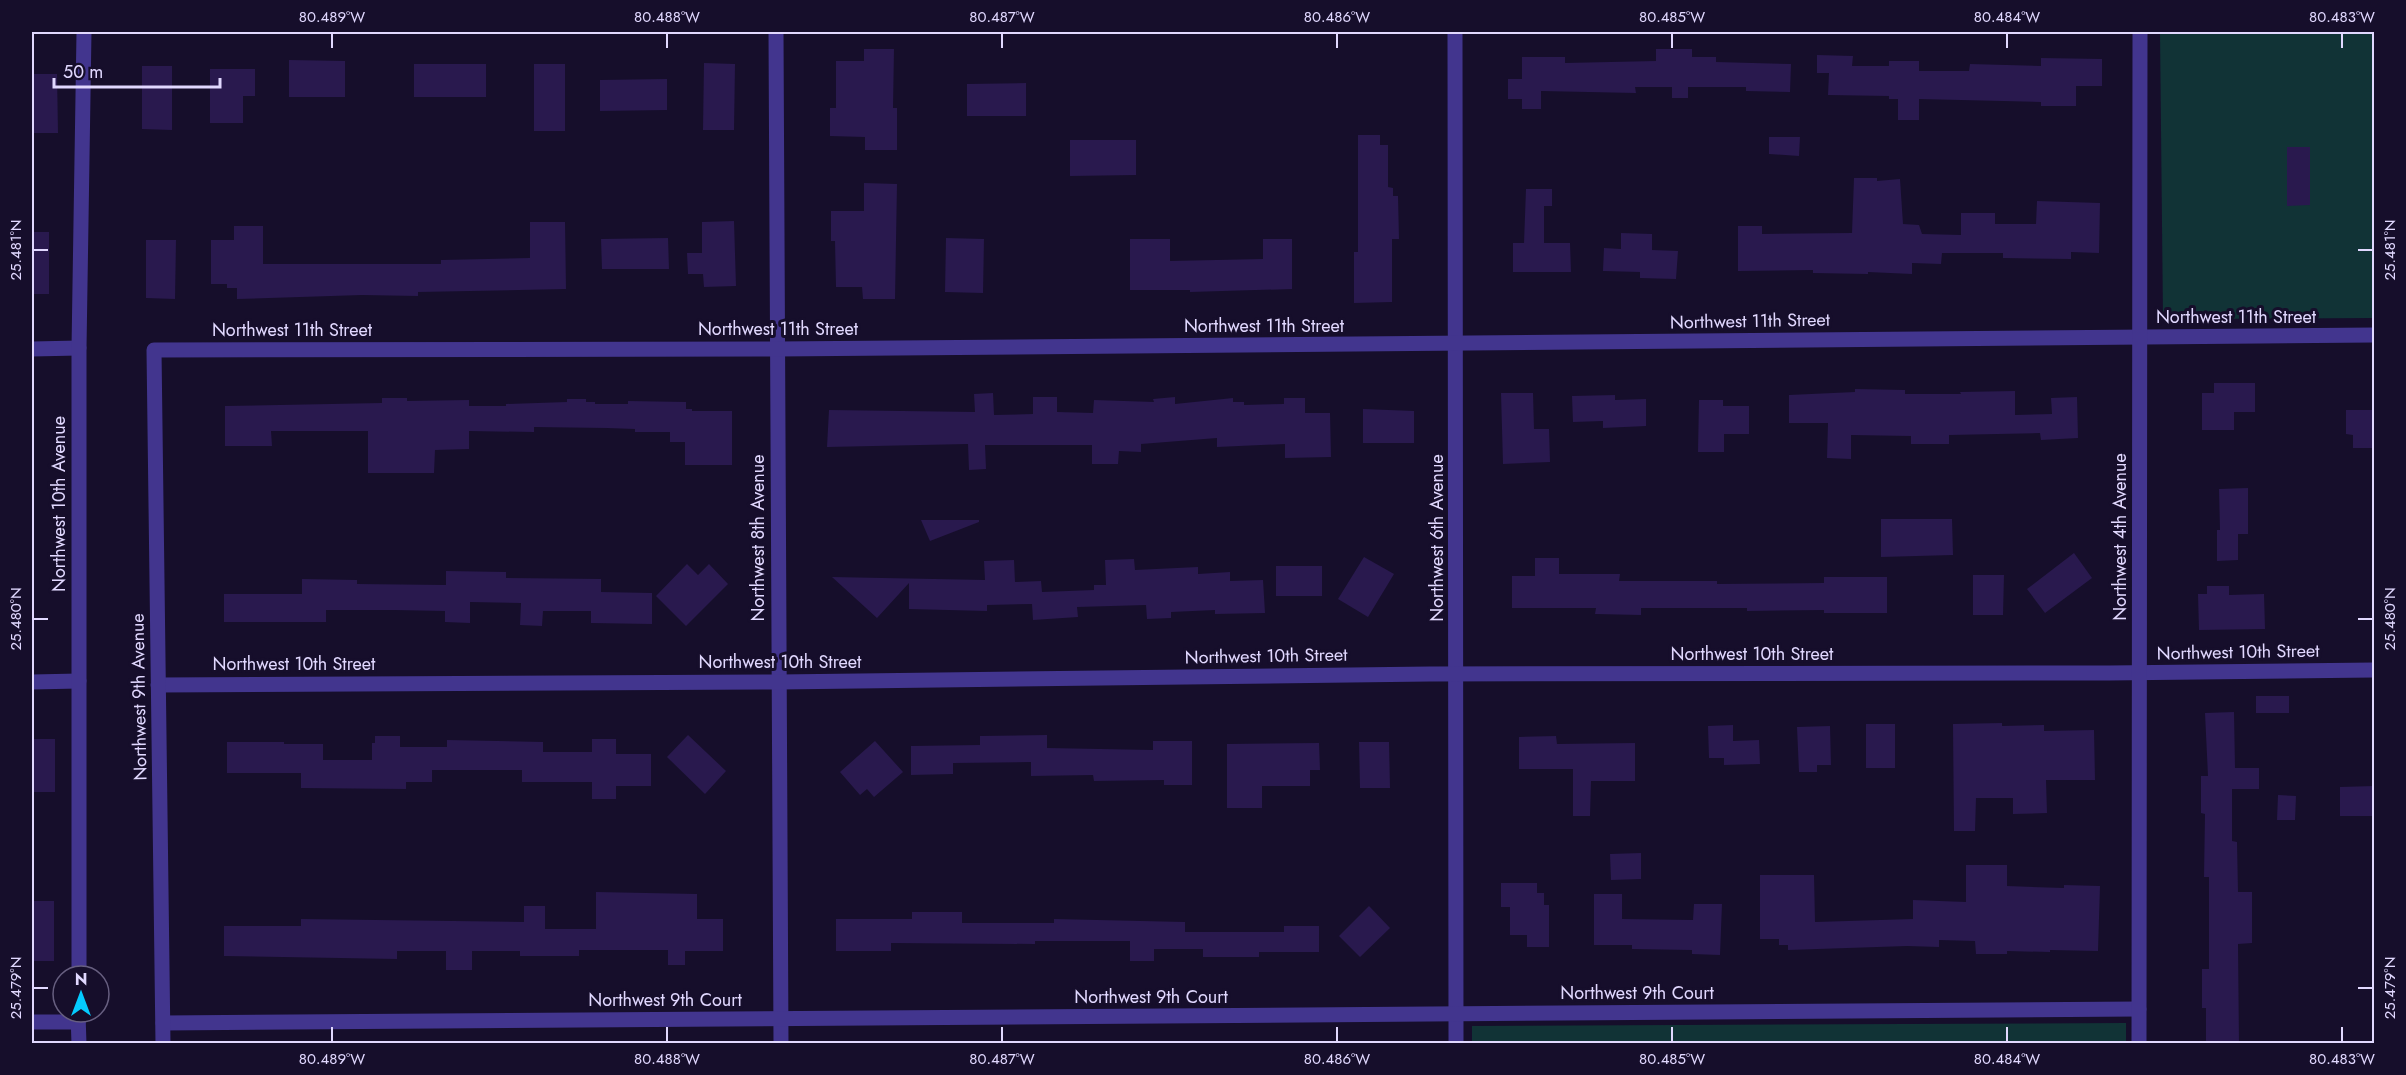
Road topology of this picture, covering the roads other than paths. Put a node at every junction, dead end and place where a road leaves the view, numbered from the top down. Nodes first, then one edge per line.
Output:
1 (84, 32) edge
2 (776, 32) edge
3 (1455, 32) edge
4 (2140, 32) edge
5 (2374, 335) edge
6 (2140, 337) junction
7 (1456, 344) junction
8 (79, 348) junction
9 (32, 349) edge
10 (777, 349) junction
11 (154, 350) joint
12 (2374, 670) edge
13 (2139, 672) junction
14 (1457, 674) junction
15 (32, 681) edge
16 (79, 681) junction
17 (779, 682) junction
18 (158, 685) junction
19 (78, 964) edge
20 (2139, 1010) junction
21 (1457, 1014) junction
22 (781, 1019) junction
23 (51, 1020) edge
24 (32, 1022) edge
25 (162, 1023) junction
26 (78, 1024) edge
27 (78, 1044) edge
28 (163, 1044) edge
29 (781, 1044) edge
30 (1456, 1044) edge
31 (2139, 1044) edge

1 - 8 street, Northwest 10th Avenue
2 - 10 street, Northwest 8th Avenue
3 - 7 street, Northwest 6th Avenue
4 - 6 street, Northwest 4th Avenue
5 - 6 street, Northwest 11th Street
6 - 7 street, Northwest 11th Street
6 - 13 street, Northwest 4th Avenue
7 - 10 street, Northwest 11th Street
7 - 14 street, Northwest 6th Avenue
8 - 9 street
8 - 16 street, Northwest 10th Avenue
10 - 11 street, Northwest 11th Street
10 - 17 street, Northwest 8th Avenue
11 - 18 street, Northwest 9th Avenue
12 - 13 street, Northwest 10th Street
13 - 14 street, Northwest 10th Street
13 - 20 street, Northwest 4th Avenue
14 - 17 street, Northwest 10th Street
14 - 21 street, Northwest 6th Avenue
15 - 16 street
16 - 19 street, Northwest 10th Avenue
17 - 18 street, Northwest 10th Street
17 - 22 street, Northwest 8th Avenue
18 - 25 street, Northwest 9th Avenue
20 - 21 street, Northwest 9th Court
20 - 31 street, Northwest 4th Avenue
21 - 22 street, Northwest 9th Court
21 - 30 street, Northwest 6th Avenue
22 - 25 street, Northwest 9th Court
22 - 29 street, Northwest 8th Avenue
23 - 24 street
25 - 28 street, Northwest 9th Avenue
26 - 27 street

